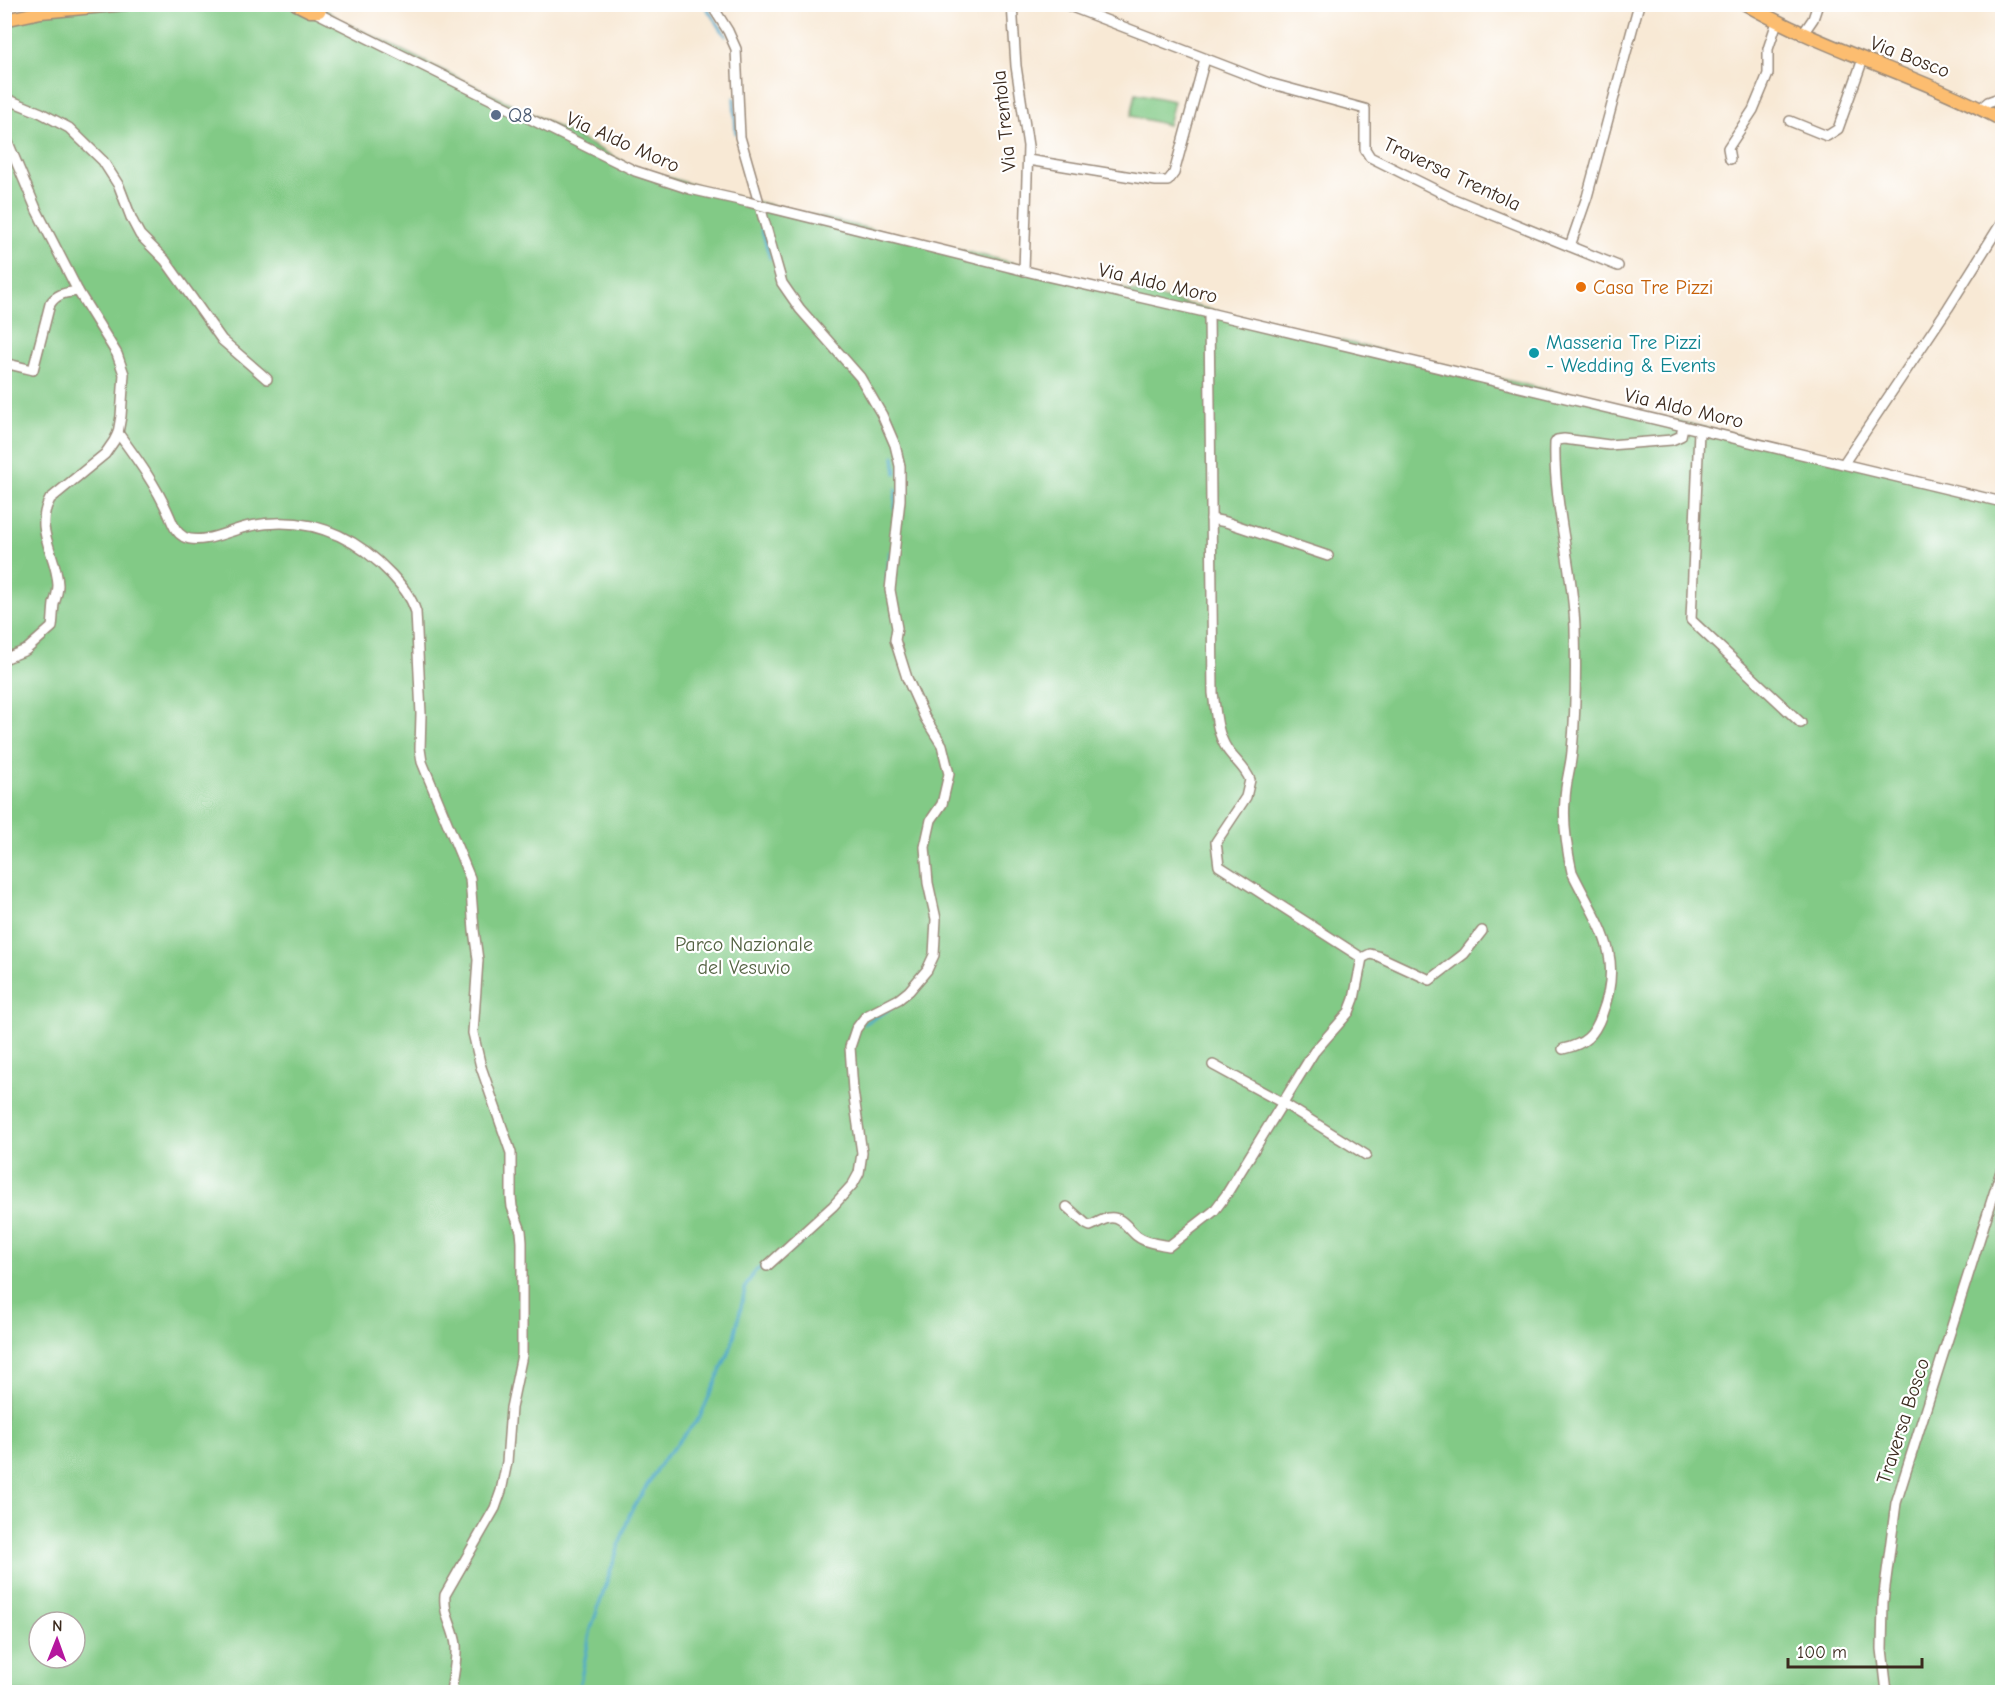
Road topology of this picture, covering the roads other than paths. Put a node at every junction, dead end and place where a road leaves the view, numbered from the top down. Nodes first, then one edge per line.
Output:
1 (126, 4) edge
2 (296, 4) edge
3 (711, 4) edge
4 (1012, 4) edge
5 (1064, 4) edge
6 (1639, 4) edge
7 (1745, 4) edge
8 (1818, 4) edge
9 (321, 7) edge
10 (4, 20) edge
11 (1777, 22) junction
12 (1802, 34) junction
13 (1205, 59) junction
14 (1863, 59) junction
15 (2002, 97) edge
16 (4, 98) edge
17 (1981, 108) junction
18 (2002, 120) edge
19 (1790, 121) dead end
20 (4, 133) edge
21 (1730, 159) dead end
22 (1028, 160) junction
23 (2002, 222) edge
24 (1570, 246) junction
25 (1618, 267) dead end
26 (1024, 271) junction
27 (78, 291) junction
28 (1209, 313) junction
29 (4, 363) edge
30 (267, 379) dead end
31 (1683, 427) junction
32 (1699, 431) junction
33 (118, 433) junction
34 (1844, 463) junction
35 (2002, 502) edge
36 (1211, 519) junction
37 (1328, 556) dead end
38 (4, 659) edge
39 (1801, 723) dead end
40 (1482, 931) dead end
41 (1362, 958) junction
42 (1563, 1049) dead end
43 (1213, 1065) dead end
44 (1283, 1103) junction
45 (1366, 1155) dead end
46 (2002, 1168) edge
47 (1067, 1206) dead end
48 (767, 1266) dead end
49 (451, 1692) edge
50 (1887, 1692) edge

1 - 10 main road
2 - 9 main road
3 - 48 street
4 - 22 street, Via Trentola
5 - 13 street, Traversa Trentola
6 - 24 street
7 - 11 main road, Via Bosco
8 - 12 street
9 - 26 street, Via Aldo Moro, bridge
11 - 12 main road, Via Bosco
11 - 21 street
12 - 14 main road, Via Bosco
13 - 22 street
13 - 24 street, Traversa Trentola
14 - 17 main road, Via Bosco
14 - 19 street
15 - 17 street
16 - 30 street
17 - 18 main road, Via Bosco
20 - 27 street
22 - 26 street, Via Trentola
23 - 34 street
24 - 25 street, Traversa Trentola
26 - 28 street, Via Aldo Moro
27 - 29 street
27 - 33 street
28 - 31 street, Via Aldo Moro
28 - 36 street
31 - 32 street, Via Aldo Moro
31 - 42 street
32 - 34 street, Via Aldo Moro
32 - 39 street
33 - 38 street
33 - 49 street
34 - 35 street, Via Aldo Moro
36 - 37 street
36 - 41 street
40 - 41 street
41 - 44 street
43 - 44 street
44 - 45 street
44 - 47 street
46 - 50 street, Traversa Bosco

